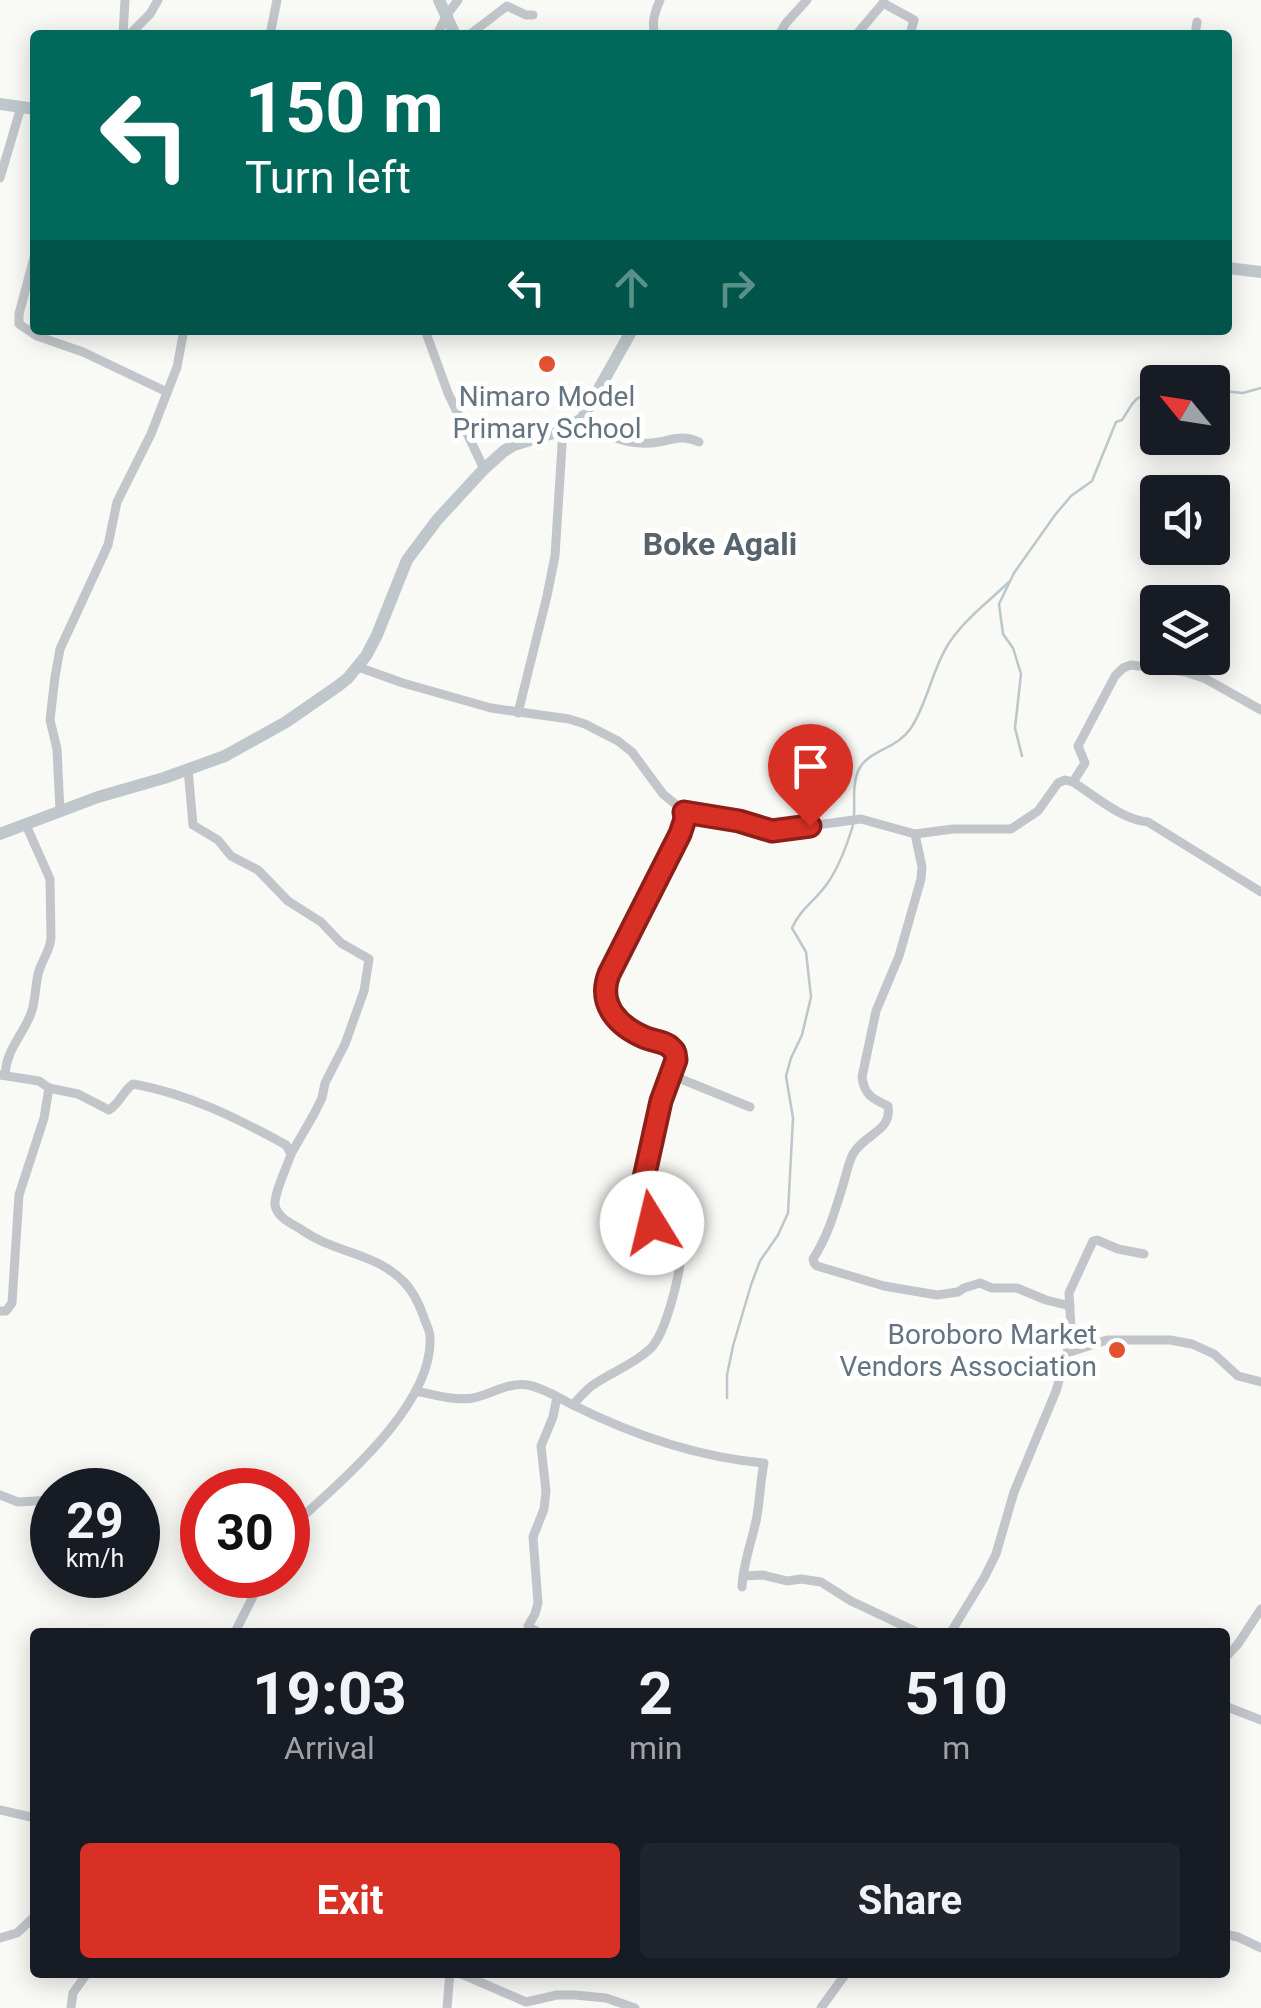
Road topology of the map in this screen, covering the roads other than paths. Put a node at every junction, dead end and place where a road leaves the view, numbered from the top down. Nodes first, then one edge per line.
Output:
1 (125, 0) edge
2 (158, 0) edge
3 (277, 0) edge
4 (439, 0) edge
5 (458, 0) edge
6 (660, 0) edge
7 (807, 0) edge
8 (884, 2) edge
9 (532, 15) dead end
10 (446, 16) junction
11 (1196, 22) dead end
12 (126, 30) edge
13 (132, 30) edge
14 (271, 30) edge
15 (439, 30) edge
16 (453, 30) edge
17 (476, 30) edge
18 (654, 30) edge
19 (782, 30) edge
20 (860, 30) edge
21 (911, 30) edge
22 (1195, 30) edge
23 (0, 104) edge
24 (28, 108) edge
25 (0, 178) edge
26 (1232, 268) edge
27 (1261, 272) edge
28 (30, 274) edge
29 (30, 331) edge
30 (36, 335) edge
31 (183, 335) edge
32 (427, 335) edge
33 (629, 335) edge
34 (167, 392) junction
35 (582, 419) junction
36 (563, 430) junction
37 (698, 442) dead end
38 (484, 469) junction
39 (358, 667) junction
40 (1261, 710) edge
41 (518, 713) junction
42 (188, 769) junction
43 (1073, 782) junction
44 (60, 811) junction
45 (684, 812) junction
46 (26, 825) junction
47 (0, 834) edge
48 (916, 834) junction
49 (1261, 892) edge
50 (671, 1074) junction
51 (3, 1075) edge
52 (49, 1088) junction
53 (750, 1107) dead end
54 (290, 1154) junction
55 (1144, 1254) dead end
56 (1070, 1306) junction
57 (0, 1311) edge
58 (1067, 1352) junction
59 (1261, 1382) edge
60 (416, 1391) junction
61 (557, 1397) junction
62 (573, 1405) junction
63 (0, 1495) edge
64 (30, 1501) edge
65 (310, 1509) edge
66 (253, 1598) edge
67 (1261, 1608) edge
68 (238, 1628) edge
69 (531, 1628) edge
70 (908, 1628) edge
71 (953, 1628) edge
72 (1230, 1653) edge
73 (1230, 1708) edge
74 (1261, 1720) edge
75 (0, 1810) edge
76 (30, 1817) edge
77 (30, 1921) edge
78 (1230, 1935) edge
79 (0, 1938) edge
80 (1261, 1948) edge
81 (84, 1978) edge
82 (452, 1978) edge
83 (468, 1978) edge
84 (843, 1978) edge
85 (71, 2008) edge
86 (446, 2008) edge
87 (634, 2008) edge
88 (822, 2008) edge

1 - 12 street
2 - 13 street
3 - 14 street
4 - 10 street
5 - 10 street
6 - 18 street
7 - 19 street
8 - 20 street
8 - 21 street
9 - 17 street
10 - 15 street
10 - 16 street
11 - 22 street
23 - 24 street
24 - 25 street
26 - 27 street
28 - 29 street
30 - 34 street
31 - 34 street
32 - 38 street
33 - 35 street
34 - 44 street
35 - 36 street
35 - 37 street
36 - 38 street
36 - 41 street
38 - 39 street
39 - 41 street
39 - 42 street
40 - 43 street
41 - 45 street
42 - 44 street
42 - 54 street
43 - 48 street
43 - 49 street
44 - 46 street
45 - 48 street
45 - 50 street
46 - 47 street
46 - 51 street
48 - 56 street
50 - 53 street
50 - 62 street
51 - 52 street
52 - 54 street
52 - 57 street
54 - 60 street
55 - 56 street
56 - 58 street
58 - 59 street
58 - 71 street
60 - 61 street
60 - 65 street
61 - 62 street
61 - 69 street
62 - 70 street
63 - 64 street
66 - 68 street
67 - 72 street
73 - 74 street
75 - 76 street
77 - 79 street
78 - 80 street
81 - 85 street
82 - 86 street
83 - 87 street
84 - 88 street

